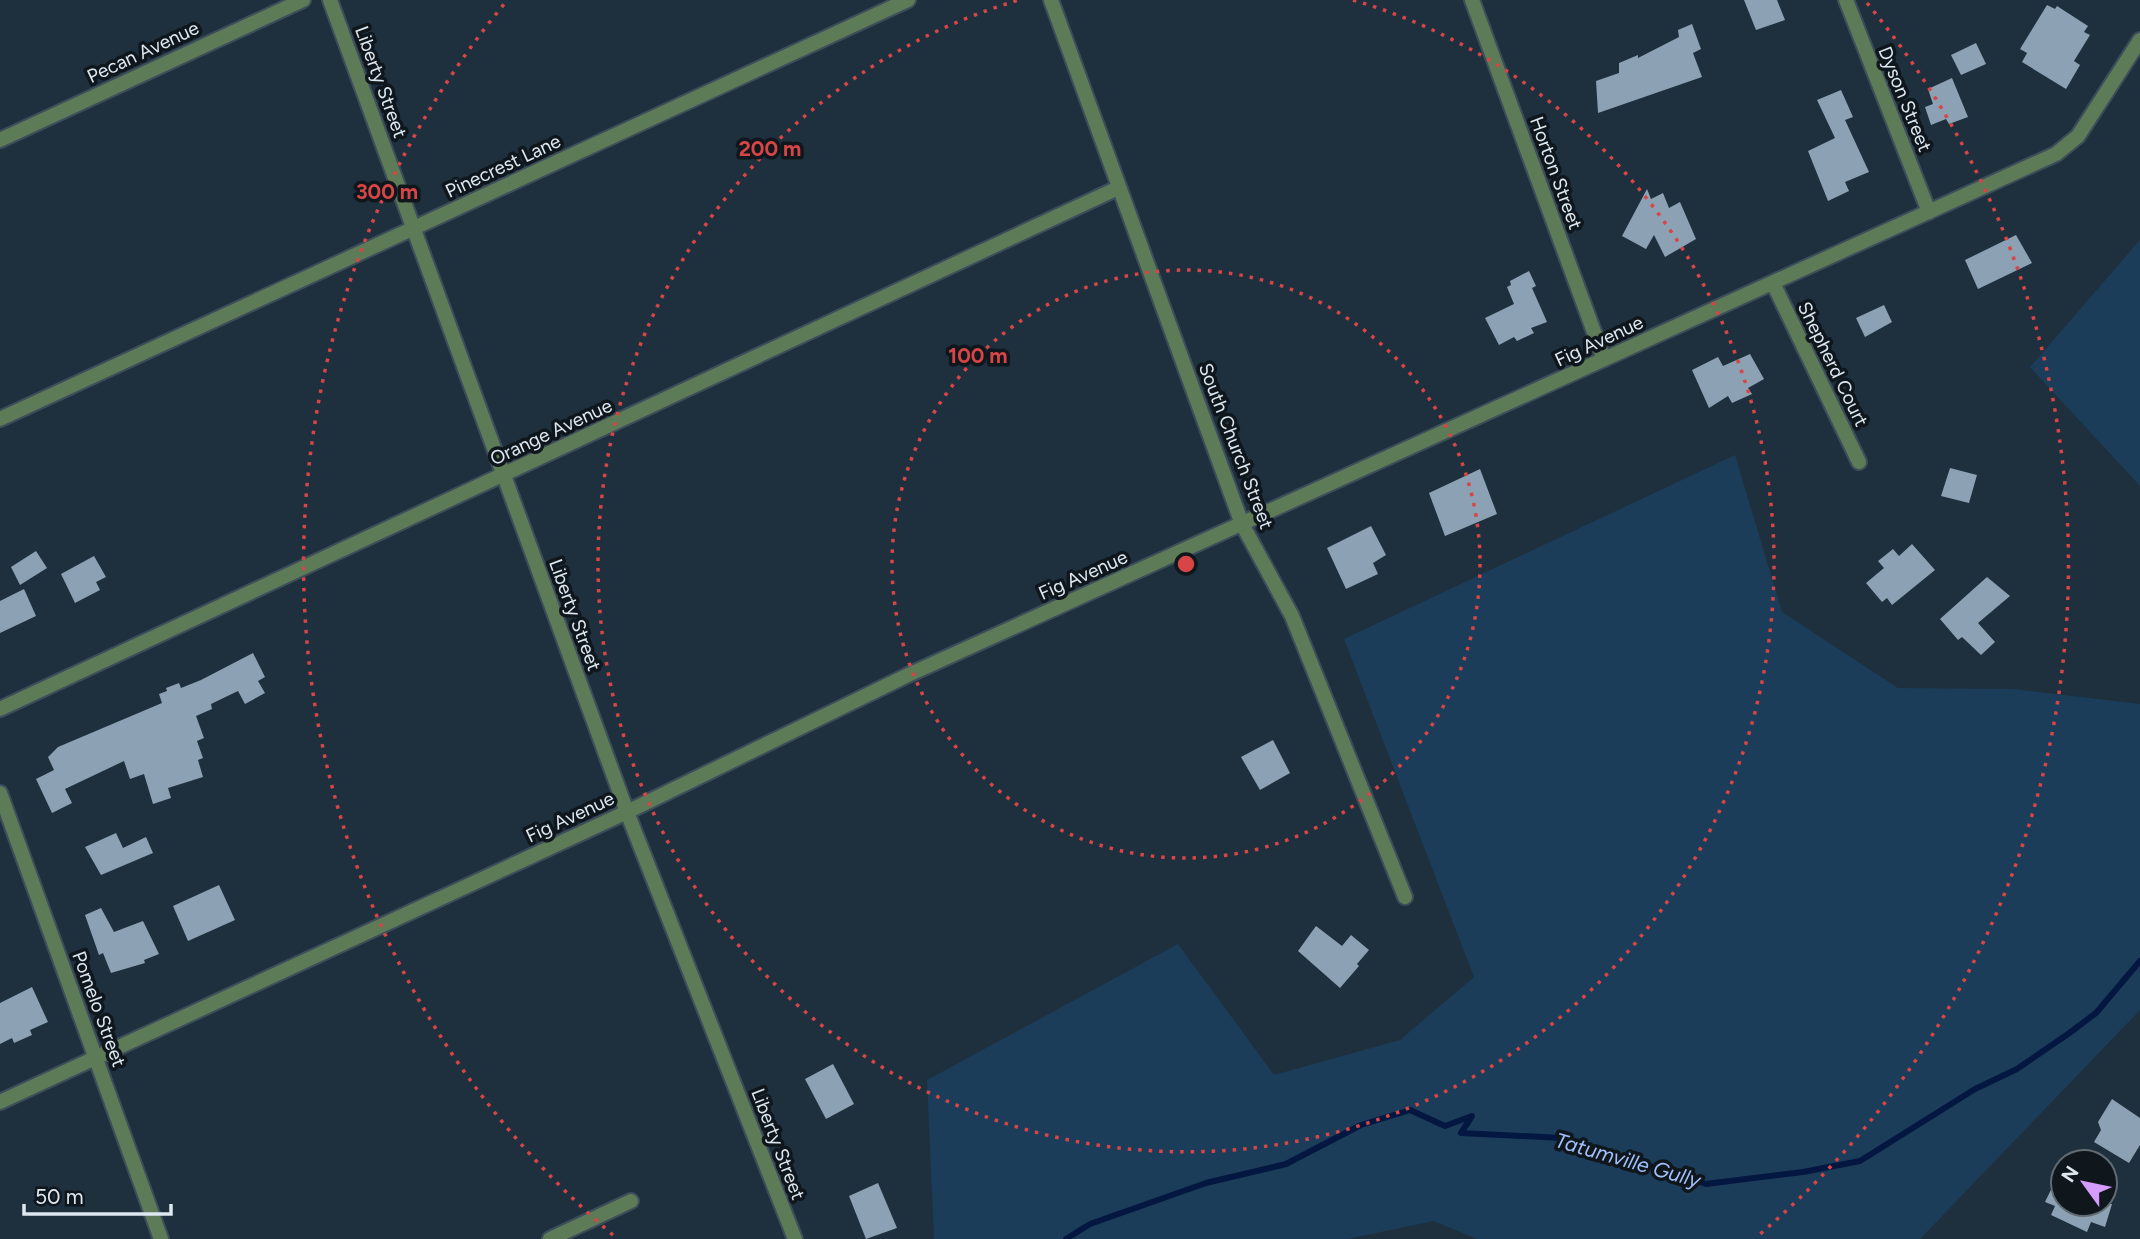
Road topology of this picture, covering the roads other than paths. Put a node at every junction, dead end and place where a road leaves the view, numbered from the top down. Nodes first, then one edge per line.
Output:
1 (303, 0) edge
2 (330, 0) edge
3 (908, 0) edge
4 (1051, 0) edge
5 (1472, 0) edge
6 (1846, 0) edge
7 (2140, 40) edge
8 (0, 140) edge
9 (1118, 188) junction
10 (1929, 212) junction
11 (414, 228) junction
12 (1773, 283) junction
13 (1604, 359) junction
14 (0, 419) edge
15 (1859, 462) dead end
16 (503, 476) junction
17 (1242, 524) junction
18 (0, 709) edge
19 (0, 793) edge
20 (627, 812) junction
21 (1405, 897) dead end
22 (96, 1058) junction
23 (0, 1102) edge
24 (631, 1201) dead end
25 (161, 1239) edge
26 (550, 1239) edge
27 (794, 1239) edge

1 - 8 street, Pecan Avenue
2 - 11 street, Liberty Street
3 - 11 street, Pinecrest Lane
4 - 9 street, South Church Street
5 - 13 street, Horton Street
6 - 10 street, Dyson Street
7 - 10 street, Fig Avenue
9 - 16 street, Orange Avenue
9 - 17 street, South Church Street
10 - 12 street, Fig Avenue
11 - 14 street, Pinecrest Lane
11 - 16 street, Liberty Street
12 - 13 street, Fig Avenue
12 - 15 street, Shepherd Court
13 - 17 street, Fig Avenue
16 - 18 street, Orange Avenue
16 - 20 street, Liberty Street
17 - 20 street, Fig Avenue
17 - 21 street, South Church Street
19 - 22 street, Pomelo Street
20 - 22 street, Fig Avenue
20 - 27 street, Liberty Street
22 - 23 street, Fig Avenue
22 - 25 street, Pomelo Street
24 - 26 street

